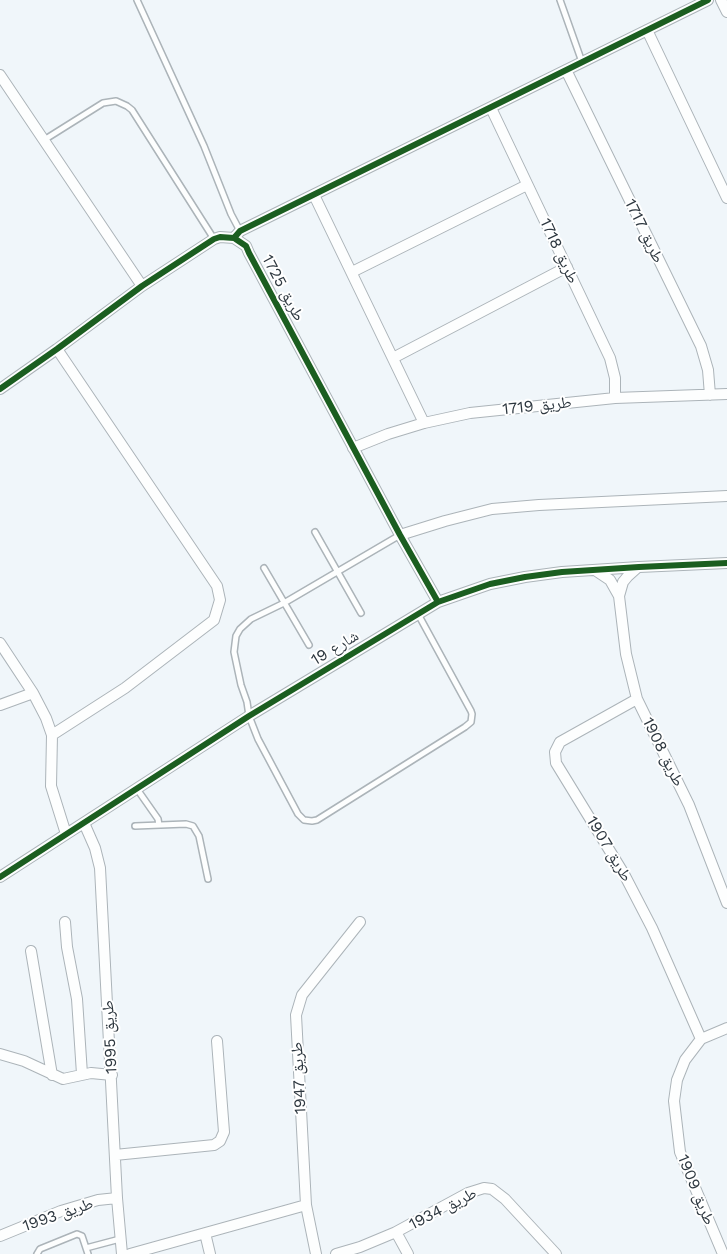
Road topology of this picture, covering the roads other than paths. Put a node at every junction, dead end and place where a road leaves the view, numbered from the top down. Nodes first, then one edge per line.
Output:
1 (137, 0) edge
2 (560, 0) edge
3 (708, 0) edge
4 (721, 0) edge
5 (727, 12) edge
6 (647, 30) junction
7 (582, 63) junction
8 (566, 70) junction
9 (0, 75) edge
10 (491, 108) junction
11 (44, 140) junction
12 (528, 185) junction
13 (314, 195) junction
14 (727, 198) edge
15 (237, 234) junction
16 (214, 239) junction
17 (567, 267) junction
18 (352, 272) junction
19 (142, 286) junction
20 (57, 349) junction
21 (393, 358) junction
22 (0, 388) edge
23 (727, 394) edge
24 (710, 395) junction
25 (614, 398) junction
26 (424, 423) junction
27 (353, 448) junction
28 (727, 496) edge
29 (315, 532) dead end
30 (400, 535) junction
31 (727, 564) edge
32 (639, 567) junction
33 (264, 568) dead end
34 (595, 570) junction
35 (337, 571) junction
36 (619, 596) junction
37 (438, 602) junction
38 (284, 603) junction
39 (361, 613) dead end
40 (418, 613) junction
41 (0, 643) edge
42 (309, 645) dead end
43 (33, 693) junction
44 (637, 699) junction
45 (0, 705) edge
46 (250, 716) junction
47 (52, 736) junction
48 (137, 790) junction
49 (84, 823) junction
50 (159, 825) junction
51 (135, 826) dead end
52 (66, 834) junction
53 (0, 877) edge
54 (208, 879) dead end
55 (727, 903) edge
56 (65, 922) dead end
57 (360, 922) dead end
58 (31, 951) dead end
59 (727, 1028) edge
60 (701, 1039) junction
61 (216, 1041) dead end
62 (0, 1054) edge
63 (82, 1074) junction
64 (52, 1075) junction
65 (112, 1075) junction
66 (115, 1155) junction
67 (117, 1198) junction
68 (306, 1205) junction
69 (396, 1232) junction
70 (205, 1233) junction
71 (0, 1236) edge
72 (120, 1239) junction
73 (86, 1248) junction
74 (553, 1253) edge
75 (38, 1254) edge
76 (88, 1254) edge
77 (122, 1254) edge
78 (130, 1254) edge
79 (210, 1254) edge
80 (316, 1254) edge
81 (336, 1254) edge
82 (408, 1254) edge
83 (723, 1254) edge

1 - 15 lane
2 - 7 lane
3 - 6 street
4 - 5 street
6 - 7 street
6 - 14 street
7 - 8 street
8 - 10 street
8 - 24 street, طريق 1717
9 - 11 street
10 - 12 street, طريق 1718
10 - 13 street
11 - 16 lane
11 - 19 street
12 - 17 street, طريق 1718
12 - 18 street
13 - 15 street
13 - 18 street
15 - 16 street
15 - 27 street, طريق 1725
16 - 19 street
17 - 21 street
17 - 25 street, طريق 1718
18 - 21 street
19 - 20 street
20 - 22 street
20 - 47 street
21 - 26 street
23 - 24 street, طريق 1719
24 - 25 street, طريق 1719
25 - 26 street, طريق 1719
26 - 27 street, طريق 1719
27 - 30 street, طريق 1725
28 - 30 street
29 - 35 lane
30 - 35 lane
30 - 37 street, طريق 1725
31 - 32 street, شارع 19
32 - 34 street, شارع 19
32 - 36 street
33 - 38 lane
34 - 36 street
34 - 37 street, شارع 19
35 - 38 lane
35 - 39 lane
36 - 44 street, طريق 1908
37 - 40 street, شارع 19
38 - 42 lane
38 - 46 lane
40 - 46 street, شارع 19
40 - 46 lane
41 - 43 street
43 - 45 street
43 - 47 street
44 - 55 street, طريق 1908
44 - 60 street, طريق 1907
46 - 48 street, شارع 19
47 - 52 street
48 - 49 street, شارع 19
48 - 50 lane
49 - 52 street, شارع 19
49 - 65 street, طريق 1995
50 - 51 lane
50 - 54 lane
52 - 53 street, شارع 19
56 - 63 street
57 - 68 street, طريق 1947
58 - 64 street
59 - 60 street, طريق 1909
60 - 83 street, طريق 1909
61 - 66 street
62 - 64 street
63 - 64 street
63 - 65 street
65 - 66 street, طريق 1995
66 - 67 street, طريق 1995
67 - 71 street, طريق 1993
67 - 72 street, طريق 1995
68 - 70 street
68 - 80 street, طريق 1947
69 - 74 street, طريق 1934
69 - 81 street, طريق 1934
69 - 82 street, طريق 1934
70 - 78 street
70 - 79 street
72 - 73 lane
72 - 77 street, طريق 1995
73 - 75 lane
73 - 76 lane

